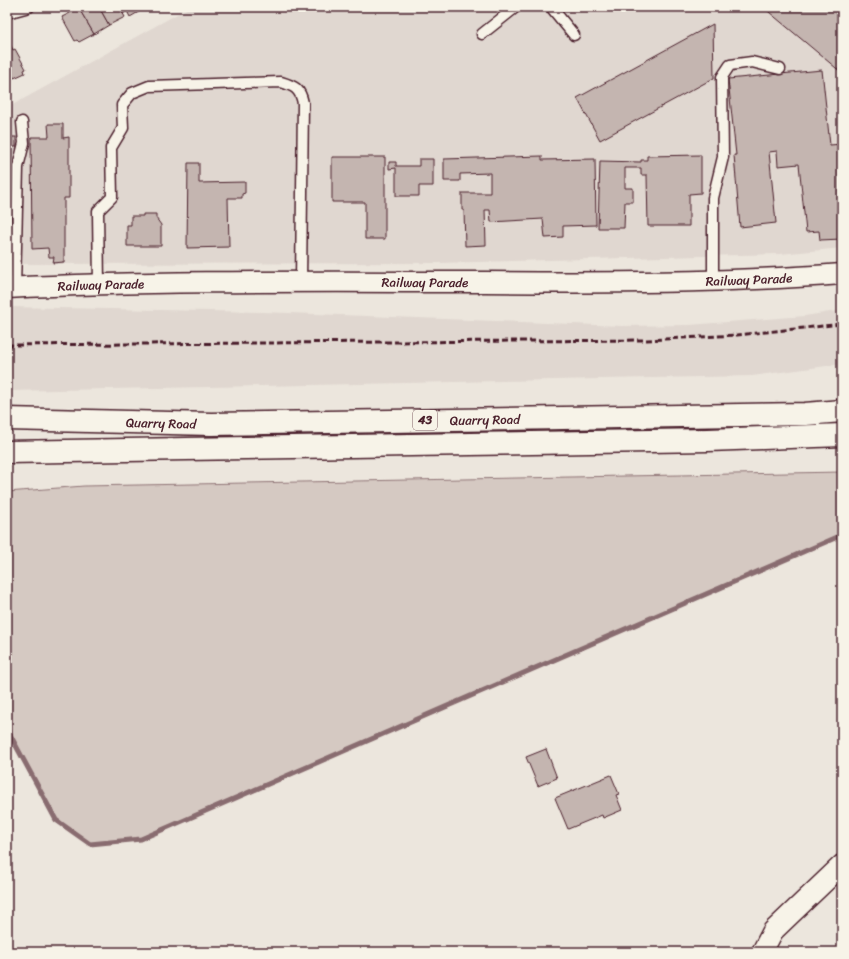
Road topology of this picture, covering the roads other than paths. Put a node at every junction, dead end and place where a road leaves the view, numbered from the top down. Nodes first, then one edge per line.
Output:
1 (28, 7) edge
2 (516, 7) edge
3 (551, 7) edge
4 (7, 13) edge
5 (482, 34) dead end
6 (574, 35) dead end
7 (780, 70) dead end
8 (22, 122) dead end
9 (842, 274) edge
10 (714, 280) junction
11 (301, 283) junction
12 (99, 284) junction
13 (11, 287) edge
14 (842, 411) edge
15 (7, 419) edge
16 (842, 435) edge
17 (7, 452) edge
18 (842, 865) edge
19 (762, 952) edge

1 - 4 lane
2 - 5 lane
3 - 6 lane
7 - 10 lane
8 - 13 lane
9 - 10 street, Railway Parade
10 - 11 street, Railway Parade
11 - 12 street, Railway Parade
11 - 12 lane
12 - 13 street, Railway Parade
14 - 15 main road, Quarry Road / 43
16 - 17 main road, Quarry Road / 43
18 - 19 street

